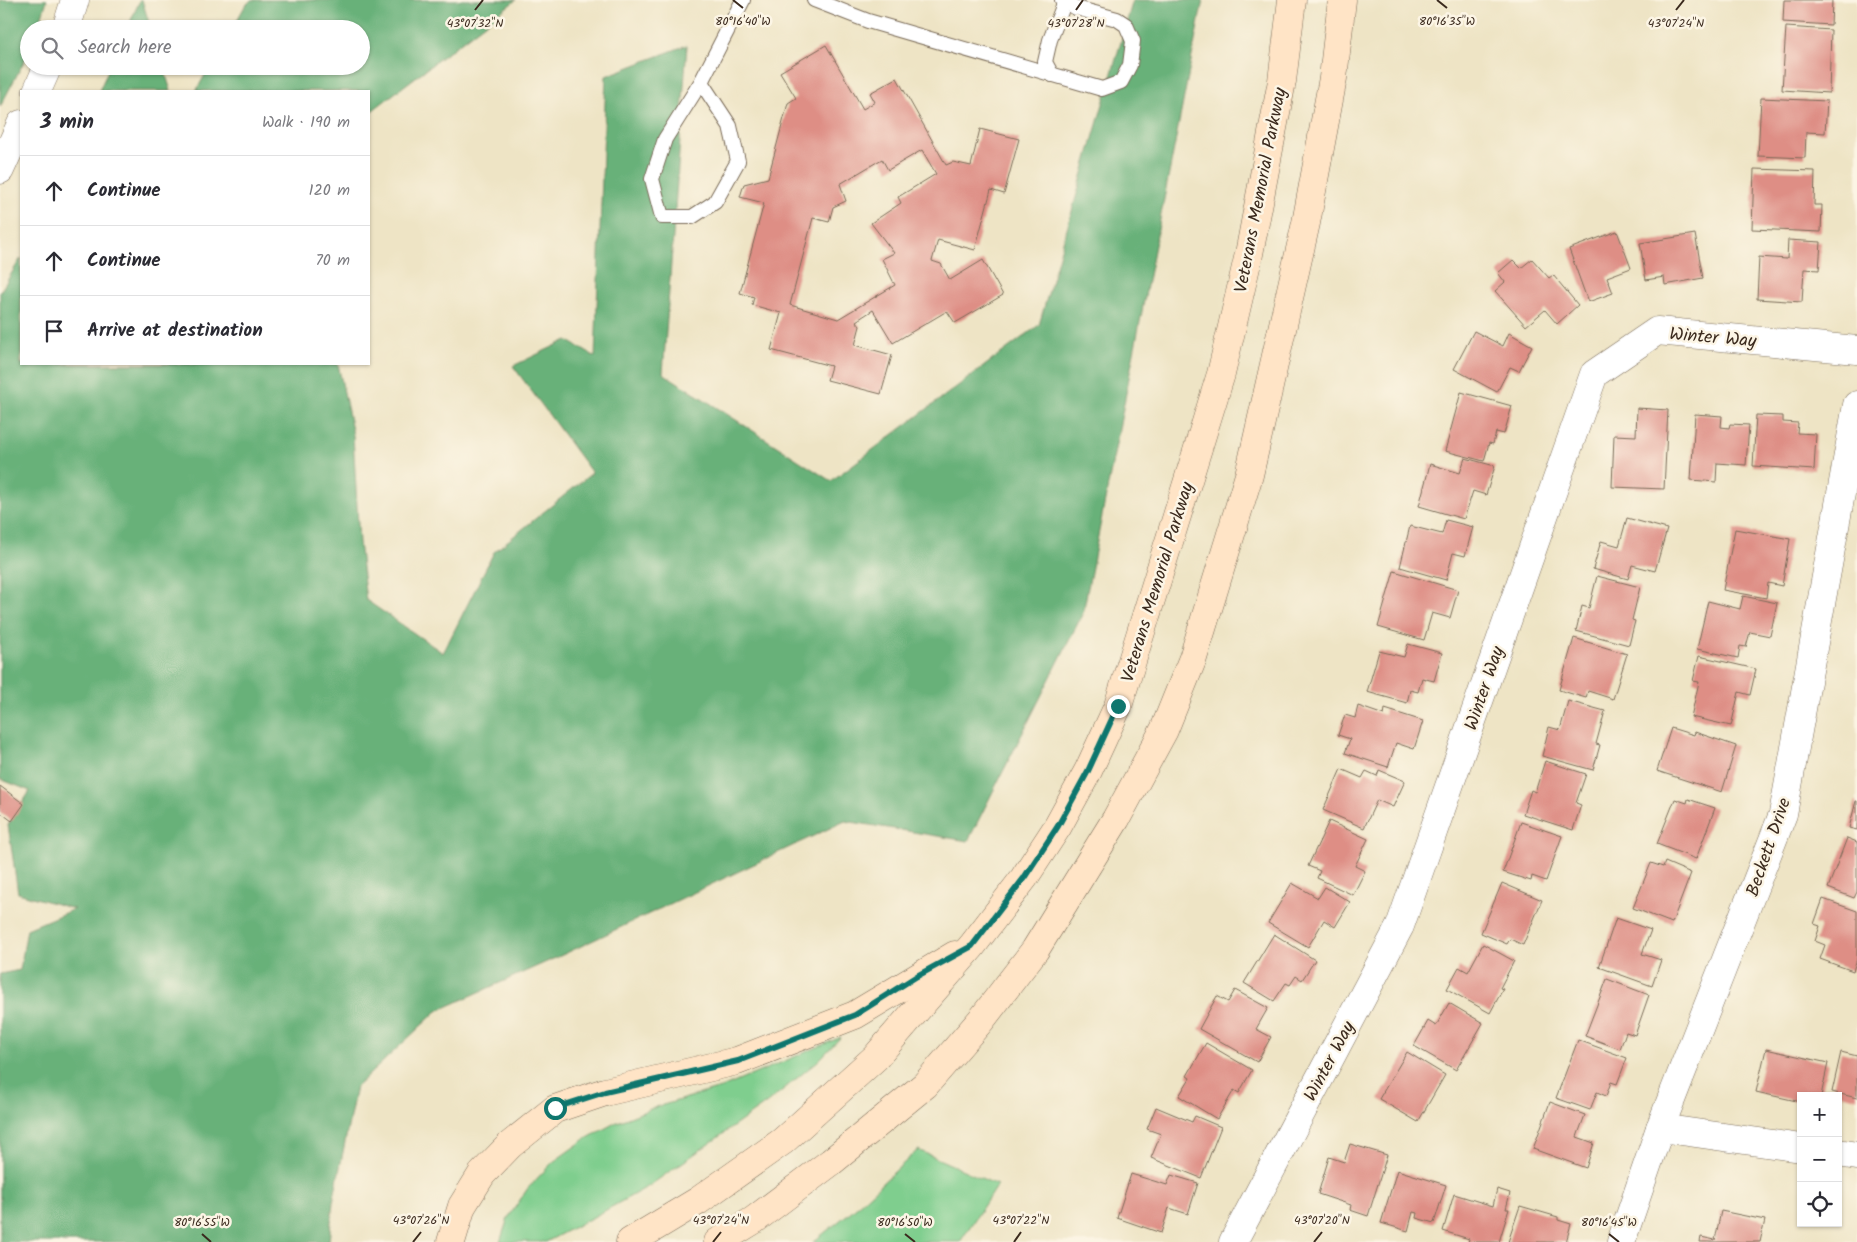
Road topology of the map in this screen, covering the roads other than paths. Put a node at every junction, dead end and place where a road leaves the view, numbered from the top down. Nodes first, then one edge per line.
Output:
1 (75, 0) edge
2 (743, 0) edge
3 (814, 0) edge
4 (1292, 0) edge
5 (1342, 0) edge
6 (1063, 1) edge
7 (69, 20) edge
8 (44, 75) edge
9 (1052, 75) junction
10 (701, 82) junction
11 (36, 90) edge
12 (20, 126) edge
13 (0, 170) edge
14 (1857, 350) edge
15 (1857, 405) edge
16 (972, 946) junction
17 (1660, 1128) junction
18 (1797, 1147) edge
19 (1842, 1154) edge
20 (1857, 1156) edge
21 (1237, 1241) edge
22 (451, 1242) edge
23 (630, 1242) edge
24 (718, 1242) edge
25 (1621, 1242) edge

1 - 7 street
2 - 10 lane
3 - 9 lane
4 - 16 main road, Veterans Memorial Parkway
5 - 24 main road
6 - 9 lane
6 - 9 lane
8 - 11 street
10 - 10 lane
12 - 13 street
14 - 21 street, Winter Way
15 - 17 street, Beckett Drive
16 - 22 main road
16 - 23 main road, Veterans Memorial Parkway
17 - 18 street
17 - 25 street, Beckett Drive
19 - 20 street

